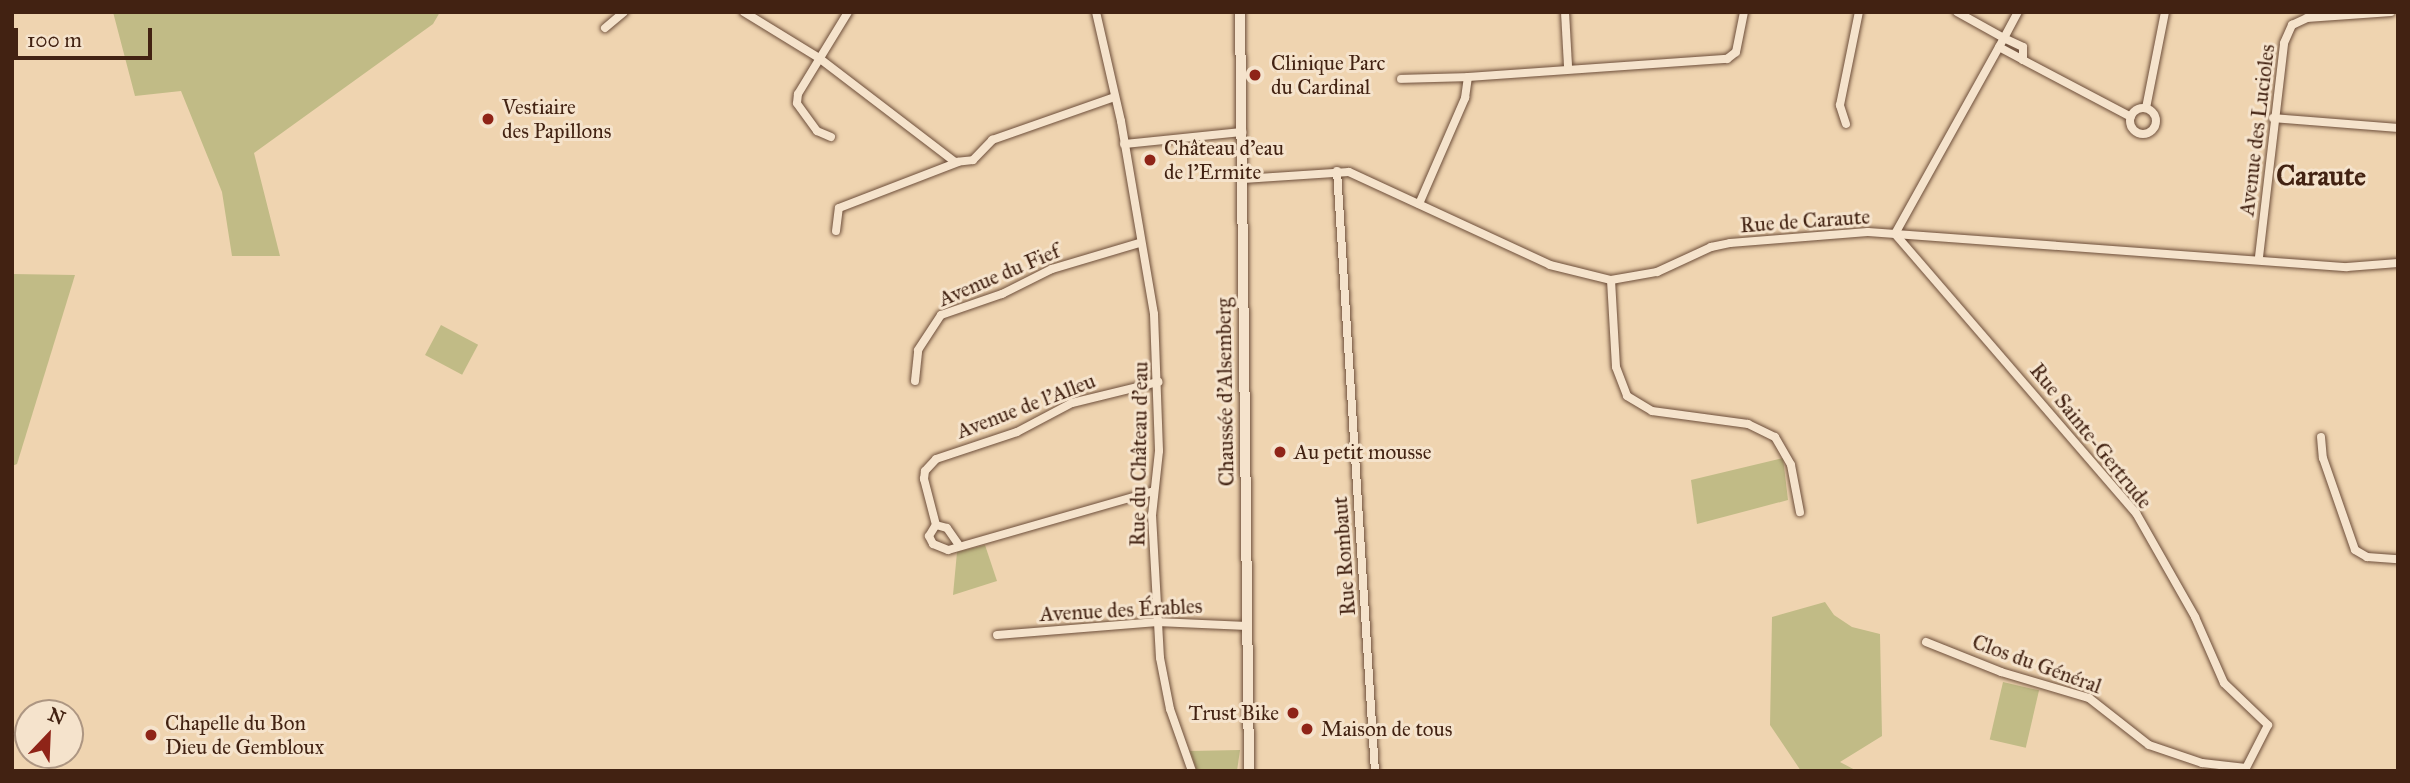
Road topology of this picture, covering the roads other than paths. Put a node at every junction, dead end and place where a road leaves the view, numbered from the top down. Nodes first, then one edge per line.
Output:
1 (624, 12) edge
2 (744, 12) edge
3 (848, 12) edge
4 (1096, 12) edge
5 (1240, 12) edge
6 (1565, 12) edge
7 (1744, 12) edge
8 (1859, 12) edge
9 (1957, 12) edge
10 (2018, 12) edge
11 (2165, 12) edge
12 (2391, 12) edge
13 (605, 28) dead end
14 (2004, 38) junction
15 (1999, 47) junction
16 (819, 58) junction
17 (2023, 60) junction
18 (1568, 66) junction
19 (1468, 77) junction
20 (1401, 79) dead end
21 (1115, 97) junction
22 (2146, 108) junction
23 (2131, 117) junction
24 (2273, 118) junction
25 (1846, 124) dead end
26 (2398, 128) edge
27 (1242, 132) junction
28 (831, 137) dead end
29 (1124, 144) junction
30 (954, 161) junction
31 (1337, 171) junction
32 (1243, 179) junction
33 (1419, 204) junction
34 (836, 231) dead end
35 (1895, 234) junction
36 (1139, 243) junction
37 (2259, 257) junction
38 (2398, 263) edge
39 (1611, 280) junction
40 (915, 381) dead end
41 (1158, 382) junction
42 (2320, 437) dead end
43 (1154, 491) junction
44 (1800, 512) dead end
45 (936, 525) junction
46 (959, 545) junction
47 (2398, 559) edge
48 (1157, 622) junction
49 (1247, 626) junction
50 (997, 635) dead end
51 (1926, 642) dead end
52 (2248, 769) edge
53 (1192, 771) edge
54 (1249, 771) edge
55 (1375, 771) edge

1 - 13 street
2 - 16 street
3 - 16 street
4 - 21 street, Rue du Château d'eau
5 - 27 main road, Chaussée d'Alsemberg
6 - 18 street
7 - 18 street
8 - 25 street
9 - 14 street
10 - 14 street
11 - 22 street
12 - 24 street, Avenue des Lucioles
14 - 15 street
14 - 17 street
15 - 17 street
15 - 35 street
16 - 28 street
16 - 30 street
17 - 23 street
18 - 19 street
19 - 20 street
19 - 33 street
21 - 29 street, Rue du Château d'eau
21 - 30 street
22 - 23 street
22 - 23 street
24 - 26 street
24 - 37 street, Avenue des Lucioles
27 - 29 street
27 - 32 main road, Chaussée d'Alsemberg
29 - 36 street, Rue du Château d'eau
30 - 34 street
31 - 32 street, Rue de Caraute
31 - 33 street, Rue de Caraute
31 - 55 street, Rue Rombaut
32 - 49 main road, Chaussée d'Alsemberg
33 - 39 street, Rue de Caraute
35 - 37 street, Rue de Caraute
35 - 39 street, Rue de Caraute
35 - 52 street, Rue Sainte-Gertrude
36 - 40 street, Avenue du Fief
36 - 41 street, Rue du Château d'eau
37 - 38 street, Rue de Caraute
39 - 44 street
41 - 43 street, Rue du Château d'eau
41 - 45 street, Avenue de l'Alleu
42 - 47 street
43 - 46 street, Avenue de l'Alleu
43 - 48 street, Rue du Château d'eau
45 - 46 street
45 - 46 street, Avenue de l'Alleu
48 - 49 street, Avenue des Érables
48 - 50 street, Avenue des Érables
48 - 53 street, Rue du Château d'eau
49 - 54 main road, Chaussée d'Alsemberg
51 - 52 street, Clos du Général

